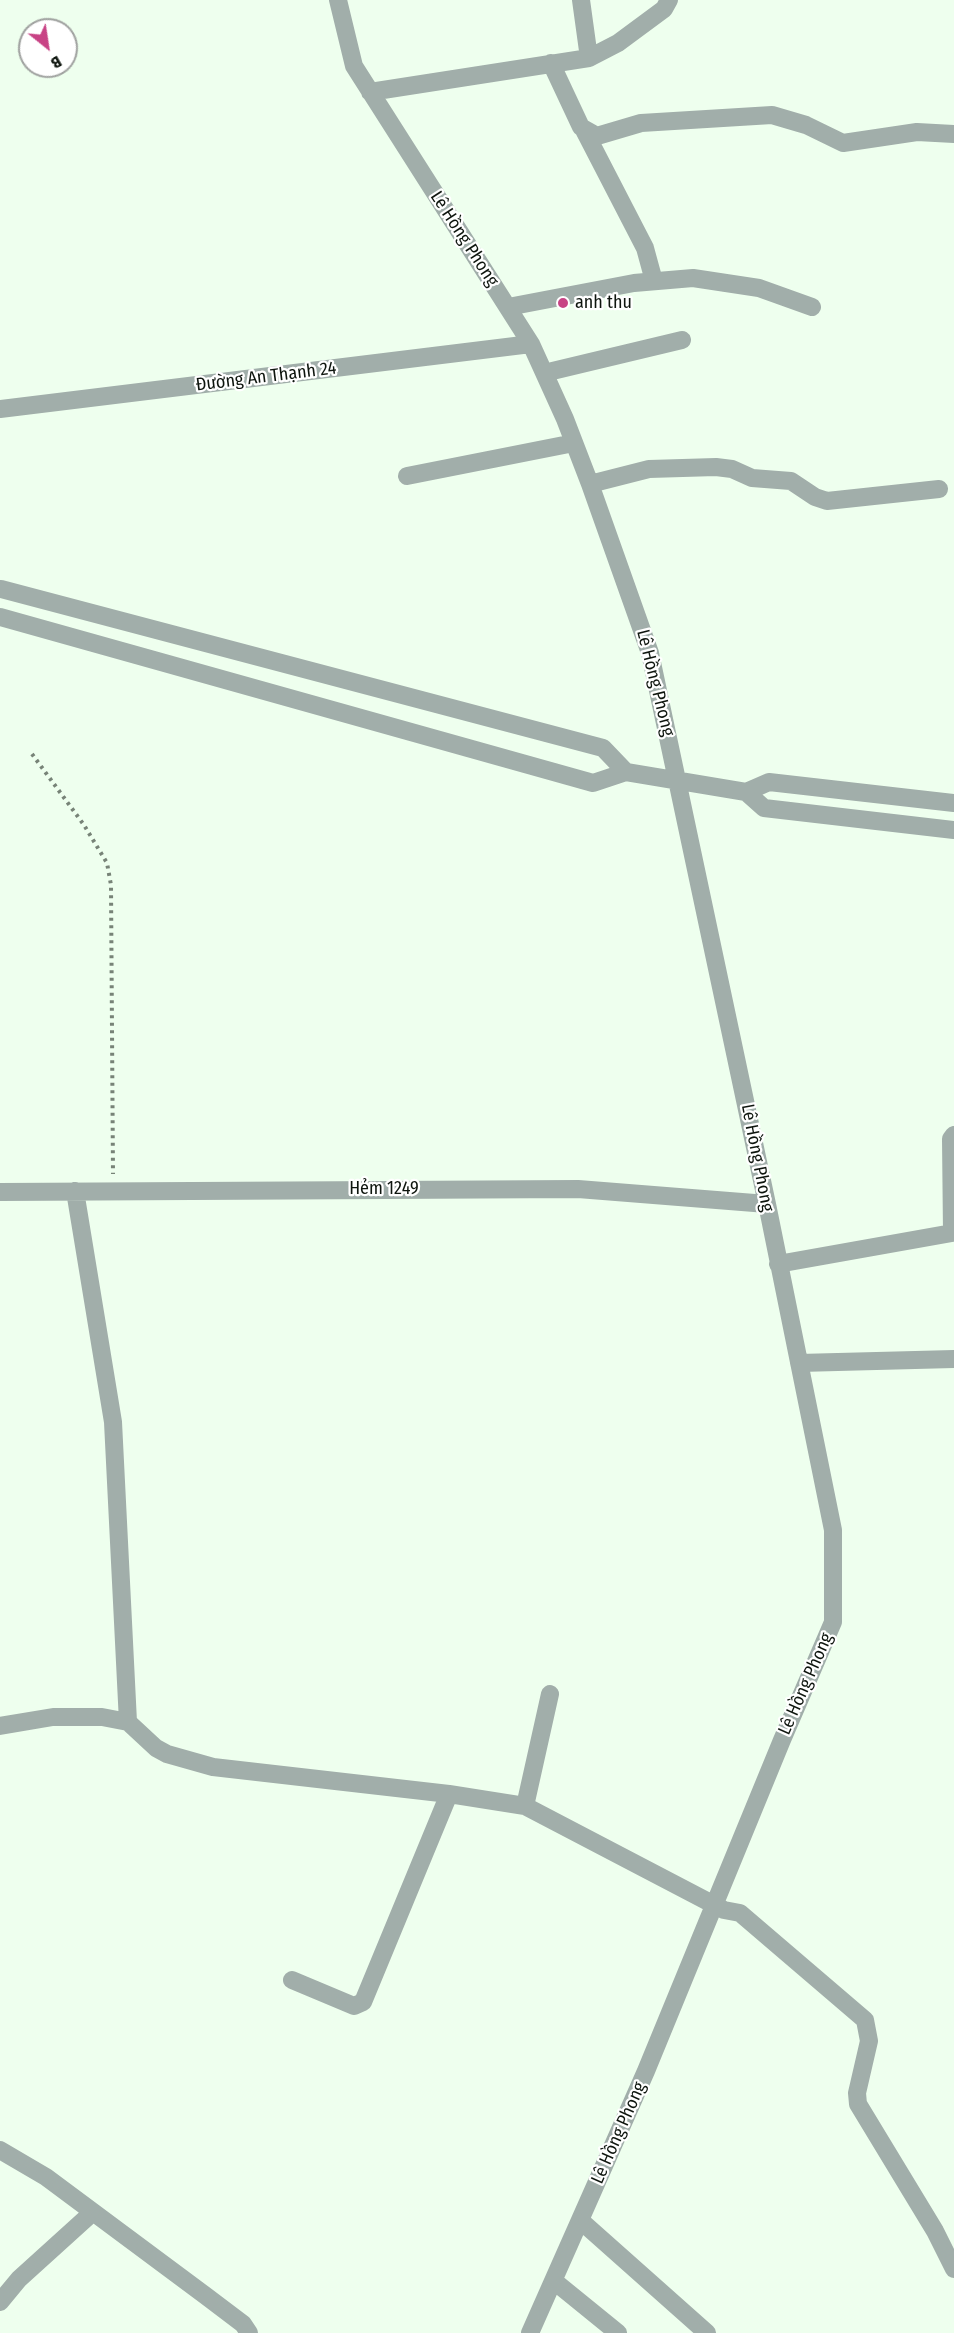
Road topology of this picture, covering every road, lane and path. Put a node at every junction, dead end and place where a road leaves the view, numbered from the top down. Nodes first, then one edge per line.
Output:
1 (338, 0) edge
2 (581, 0) edge
3 (669, 0) edge
4 (589, 58) junction
5 (551, 63) junction
6 (370, 92) junction
7 (583, 128) junction
8 (954, 134) edge
9 (654, 281) junction
10 (508, 307) junction
11 (812, 307) dead end
12 (682, 340) dead end
13 (531, 344) junction
14 (544, 373) junction
15 (0, 409) edge
16 (574, 444) junction
17 (408, 476) dead end
18 (590, 484) junction
19 (939, 489) dead end
20 (1, 589) edge
21 (0, 617) edge
22 (278, 662) junction
23 (271, 693) junction
24 (32, 754) dead end
25 (626, 772) junction
26 (679, 783) junction
27 (746, 792) junction
28 (954, 803) edge
29 (954, 830) edge
30 (954, 1135) edge
31 (75, 1191) junction
32 (113, 1191) junction
33 (0, 1192) edge
34 (767, 1204) junction
35 (778, 1264) junction
36 (954, 1359) edge
37 (799, 1363) junction
38 (550, 1694) dead end
39 (128, 1722) junction
40 (0, 1726) edge
41 (449, 1794) junction
42 (525, 1806) junction
43 (714, 1903) junction
44 (292, 1980) dead end
45 (0, 2150) edge
46 (93, 2212) junction
47 (581, 2221) junction
48 (954, 2269) edge
49 (554, 2281) junction
50 (0, 2302) edge
51 (249, 2333) edge
52 (530, 2333) edge
53 (618, 2333) edge
54 (707, 2333) edge

1 - 6 street, Lê Hồng Phong
2 - 4 street
3 - 4 street
4 - 5 street
5 - 6 street
5 - 7 street
6 - 10 street, Lê Hồng Phong
7 - 8 street
7 - 9 street
9 - 10 street
9 - 11 street
10 - 13 street, Lê Hồng Phong
12 - 14 street
13 - 14 street, Lê Hồng Phong
13 - 15 street, Đường An Thạnh 24
14 - 16 street, Lê Hồng Phong
16 - 17 street
16 - 18 street, Lê Hồng Phong
18 - 19 street
18 - 26 street, Lê Hồng Phong
20 - 22 street
21 - 23 street
22 - 23 street
22 - 25 street
23 - 25 street
24 - 32 path
25 - 26 street
26 - 27 street
26 - 34 street, Lê Hồng Phong
27 - 28 street
27 - 29 street
30 - 35 street
31 - 32 street, Hẻm 1249
31 - 33 street, Hẻm 1249
31 - 39 street
32 - 34 street, Hẻm 1249
34 - 35 street, Lê Hồng Phong
35 - 37 street, Lê Hồng Phong
36 - 37 street
37 - 43 street, Lê Hồng Phong
38 - 42 street
39 - 40 street
39 - 41 street
41 - 42 street
41 - 44 street
42 - 43 street
43 - 47 street, Lê Hồng Phong
43 - 48 street
45 - 46 street
46 - 50 street
46 - 51 street
47 - 49 street, Lê Hồng Phong
47 - 54 street
49 - 52 street, Lê Hồng Phong
49 - 53 street

